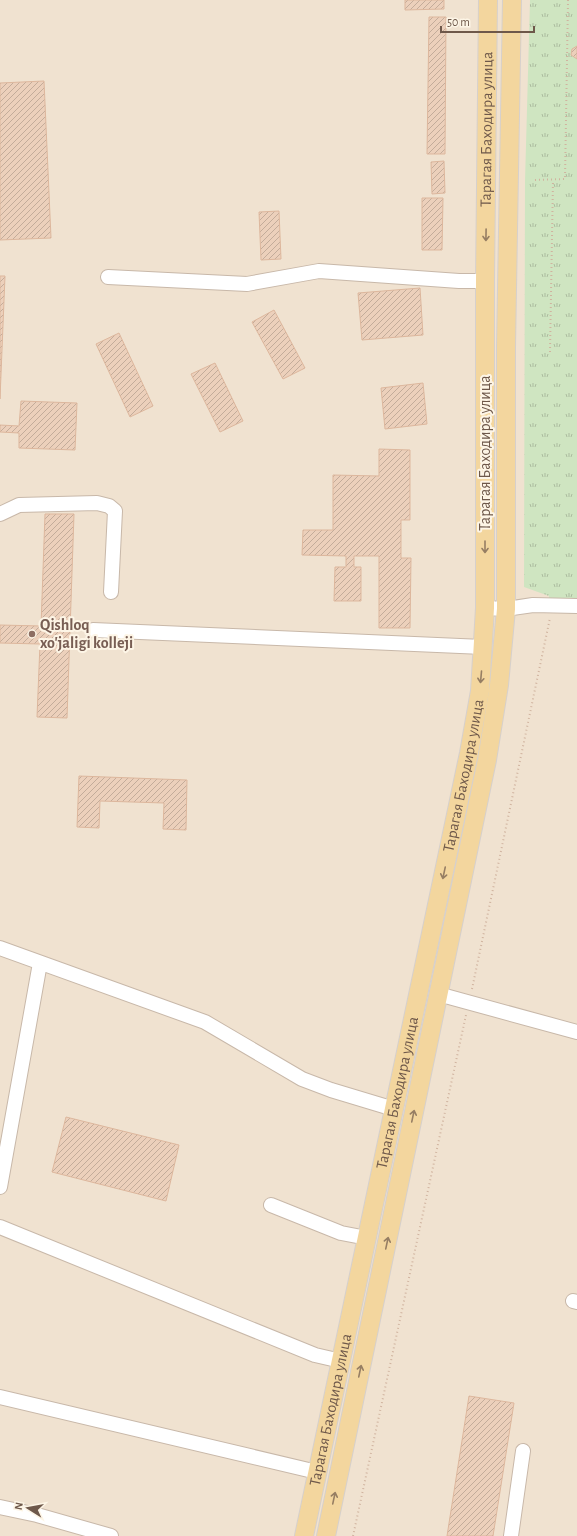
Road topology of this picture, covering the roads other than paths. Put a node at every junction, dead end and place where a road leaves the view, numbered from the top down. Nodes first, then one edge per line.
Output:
1 (488, 0) edge
2 (512, 0) edge
3 (108, 277) dead end
4 (485, 281) junction
5 (0, 514) edge
6 (111, 592) dead end
7 (577, 606) edge
8 (485, 608) junction
9 (506, 609) junction
10 (93, 630) dead end
11 (484, 647) junction
12 (0, 948) edge
13 (40, 963) junction
14 (438, 994) junction
15 (577, 1032) edge
16 (394, 1109) junction
17 (0, 1187) edge
18 (271, 1204) dead end
19 (0, 1227) edge
20 (367, 1238) junction
21 (341, 1362) junction
22 (0, 1396) edge
23 (523, 1451) dead end
24 (317, 1472) junction
25 (0, 1507) edge
26 (111, 1536) edge
27 (304, 1536) edge
28 (326, 1536) edge
29 (511, 1536) edge

1 -> 4 main road, Тарагая Баходира улица
2 - 9 main road, Тарагая Баходира улица
3 - 4 street
4 -> 8 main road, Тарагая Баходира улица
5 - 6 street
7 - 9 street
8 - 9 street
8 - 11 main road, Тарагая Баходира улица
9 - 14 main road, Тарагая Баходира улица
10 - 11 street
11 -> 16 main road, Тарагая Баходира улица
12 - 13 street
13 - 16 street
13 - 17 street
14 - 15 street
28 -> 14 main road, Тарагая Баходира улица
16 - 20 main road, Тарагая Баходира улица
18 - 20 street
19 - 21 street
20 - 21 main road, Тарагая Баходира улица
21 - 24 main road, Тарагая Баходира улица
22 - 24 street
23 - 29 street
24 - 27 main road, Тарагая Баходира улица
25 - 26 street

